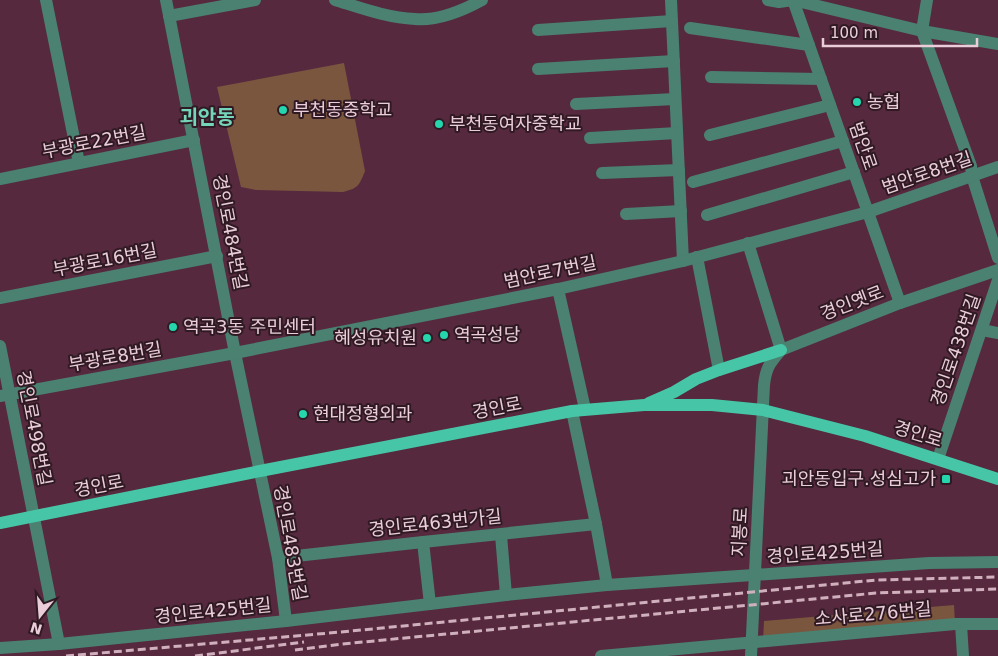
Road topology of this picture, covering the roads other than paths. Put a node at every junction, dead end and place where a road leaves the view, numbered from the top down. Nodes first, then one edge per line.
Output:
1 (46, 0) edge
2 (166, 0) edge
3 (255, 0) edge
4 (335, 0) edge
5 (482, 0) edge
6 (671, 0) edge
7 (768, 0) edge
8 (793, 0) edge
9 (927, 0) edge
10 (169, 16) junction
11 (672, 21) junction
12 (690, 28) dead end
13 (538, 30) dead end
14 (922, 31) junction
15 (809, 44) junction
16 (998, 44) edge
17 (674, 61) junction
18 (538, 69) dead end
19 (711, 76) dead end
20 (821, 79) junction
21 (675, 99) junction
22 (576, 104) dead end
23 (830, 105) junction
24 (677, 133) junction
25 (710, 136) dead end
26 (590, 138) dead end
27 (194, 140) junction
28 (843, 141) junction
29 (79, 163) junction
30 (998, 167) edge
31 (679, 170) junction
32 (854, 172) junction
33 (602, 173) dead end
34 (972, 176) junction
35 (0, 179) edge
36 (693, 182) dead end
37 (681, 212) junction
38 (868, 212) junction
39 (626, 214) dead end
40 (707, 215) dead end
41 (748, 243) junction
42 (217, 256) junction
43 (697, 257) junction
44 (998, 258) edge
45 (683, 260) junction
46 (998, 270) edge
47 (998, 280) edge
48 (558, 289) junction
49 (0, 298) edge
50 (900, 303) junction
51 (982, 330) junction
52 (998, 334) edge
53 (0, 346) edge
54 (781, 350) junction
55 (236, 353) junction
56 (719, 370) junction
57 (5, 395) edge
58 (644, 405) junction
59 (579, 410) junction
60 (763, 410) junction
61 (938, 459) junction
62 (260, 471) junction
63 (998, 479) edge
64 (33, 517) junction
65 (0, 523) edge
66 (596, 524) junction
67 (501, 535) junction
68 (422, 542) junction
69 (278, 558) junction
70 (998, 562) edge
71 (607, 584) junction
72 (506, 595) junction
73 (430, 604) junction
74 (286, 621) junction
75 (961, 624) junction
76 (998, 624) edge
77 (59, 644) junction
78 (0, 648) edge
79 (601, 656) edge
80 (751, 656) edge
81 (963, 656) edge

1 - 29 street
2 - 10 street, 경인로484번길
3 - 10 street
4 - 5 street
6 - 11 street
7 - 8 street
8 - 14 street
8 - 15 street, 범안로
9 - 14 street
10 - 27 street, 경인로484번길
11 - 13 street
11 - 17 street
12 - 15 street
14 - 16 street
14 - 34 street
15 - 20 street, 범안로
17 - 18 street
17 - 21 street
19 - 20 street
20 - 23 street, 범안로
21 - 22 street
21 - 24 street
23 - 25 street
23 - 28 street, 범안로
24 - 26 street
24 - 31 street
27 - 29 street, 부광로22번길
27 - 42 street, 경인로484번길
28 - 32 street, 범안로
28 - 36 street
29 - 35 street, 부광로22번길
30 - 34 street, 범안로8번길
31 - 33 street
31 - 37 street
32 - 38 street, 범안로
32 - 40 street
34 - 38 street, 범안로8번길
34 - 44 street
37 - 39 street
37 - 45 street
38 - 41 street, 범안로7번길
38 - 50 street, 범안로
41 - 43 street, 범안로7번길
41 - 54 street
42 - 49 street, 부광로16번길
42 - 55 street, 경인로484번길
43 - 45 street, 범안로7번길
43 - 56 street
45 - 48 street, 범안로7번길
46 - 50 street, 경인옛로
47 - 51 street, 경인로438번길
48 - 55 street, 범안로7번길
48 - 59 street
50 - 54 street, 경인옛로
51 - 52 street
51 - 61 street, 경인로438번길
53 - 57 street, 경인로498번길
54 - 56 main road
54 - 60 street
55 - 57 street, 부광로8번길
55 - 62 street, 경인로484번길
56 - 58 main road
57 - 64 street, 경인로498번길
58 - 59 main road, 경인로
58 - 60 main road, 경인로
59 - 62 main road, 경인로
59 - 66 street
60 - 61 main road, 경인로
60 - 80 street, 지봉로
61 - 63 main road, 경인로
62 - 64 main road, 경인로
62 - 69 street, 경인로483번길
64 - 65 main road, 경인로
64 - 77 street, 경인로498번길
66 - 67 street, 경인로463번가길
66 - 71 street
67 - 68 street, 경인로463번가길
67 - 72 street
68 - 69 street, 경인로463번가길
68 - 73 street
69 - 74 street, 경인로483번길
70 - 71 street, 경인로425번길
71 - 72 street, 경인로425번길
72 - 73 street, 경인로425번길
73 - 74 street, 경인로425번길
74 - 77 street, 경인로425번길
75 - 76 street, 소사로276번길
75 - 79 street, 소사로276번길
75 - 81 street
77 - 78 street, 경인로425번길

